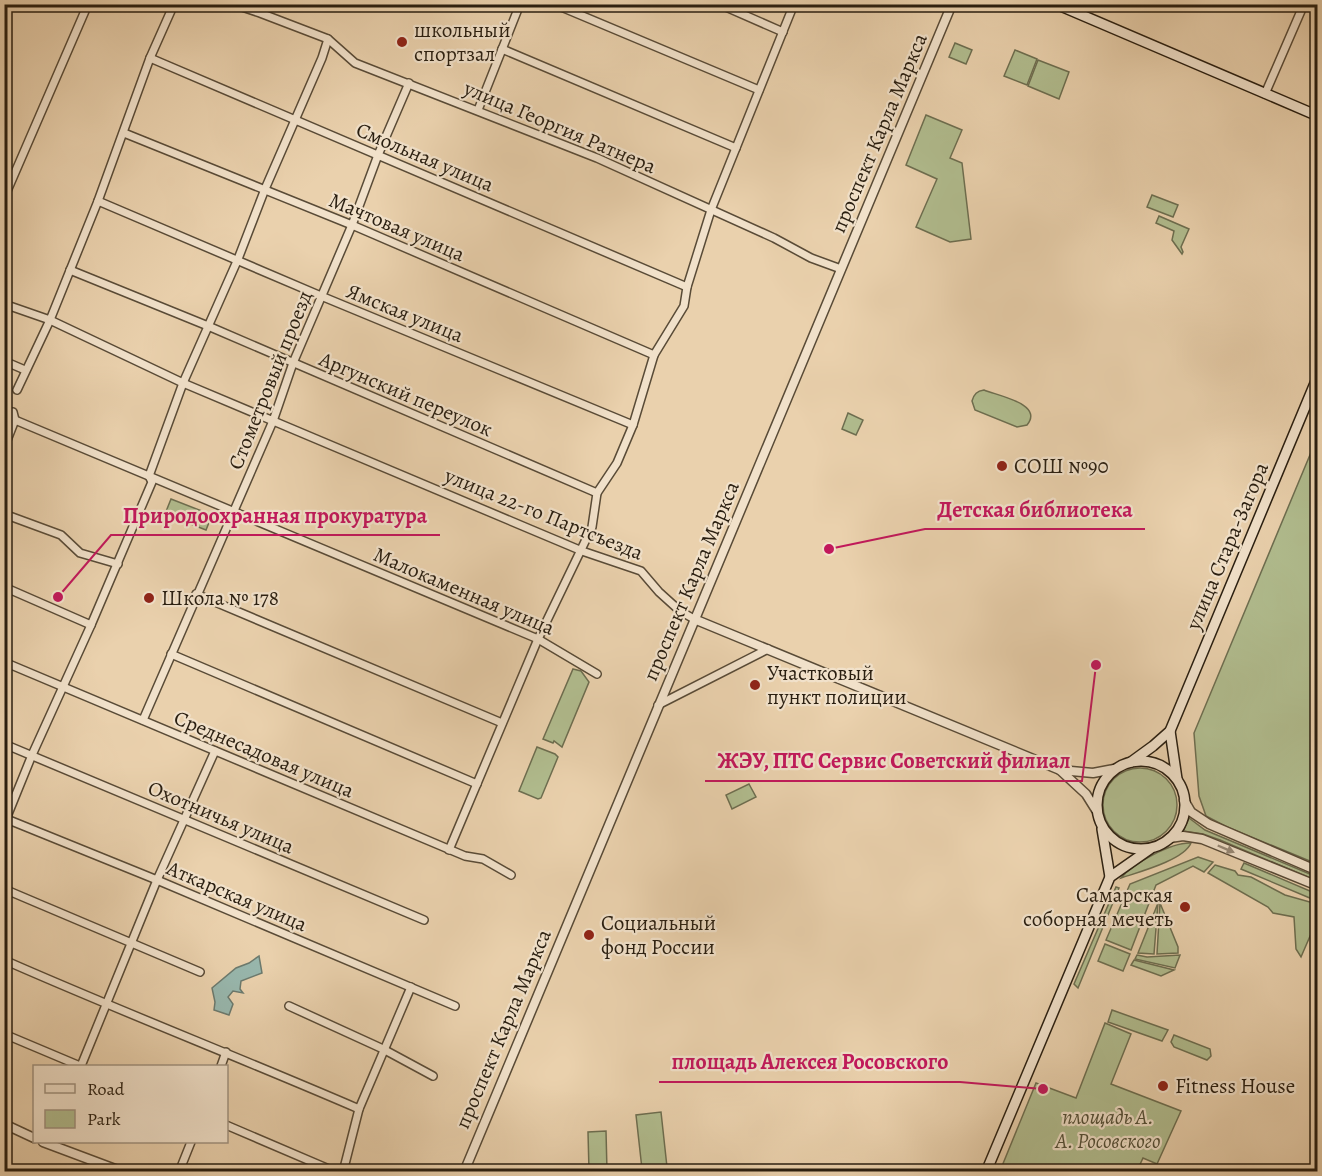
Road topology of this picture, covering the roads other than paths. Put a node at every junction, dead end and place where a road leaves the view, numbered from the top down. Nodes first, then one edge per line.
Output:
1 (6, 4) edge
2 (88, 4) edge
3 (174, 4) edge
4 (233, 4) edge
5 (520, 4) edge
6 (554, 4) edge
7 (719, 4) edge
8 (794, 4) edge
9 (952, 4) edge
10 (1056, 4) edge
11 (1304, 4) edge
12 (4, 9) edge
13 (783, 32) junction
14 (328, 39) junction
15 (502, 49) junction
16 (150, 58) junction
17 (409, 83) junction
18 (759, 90) junction
19 (1265, 94) junction
20 (478, 110) junction
21 (1317, 117) edge
22 (295, 119) junction
23 (124, 133) junction
24 (736, 148) junction
25 (378, 155) junction
26 (265, 189) junction
27 (4, 198) edge
28 (98, 201) junction
29 (711, 210) junction
30 (352, 225) junction
31 (238, 259) junction
32 (841, 268) junction
33 (70, 270) junction
34 (687, 287) junction
35 (321, 296) junction
36 (4, 304) edge
37 (50, 320) junction
38 (208, 326) junction
39 (654, 355) junction
40 (4, 361) edge
41 (292, 363) junction
42 (25, 370) junction
43 (1317, 376) edge
44 (183, 383) junction
45 (17, 390) dead end
46 (13, 412) dead end
47 (15, 420) junction
48 (273, 421) junction
49 (633, 425) junction
50 (4, 448) edge
51 (149, 476) junction
52 (597, 493) junction
53 (233, 511) junction
54 (4, 514) edge
55 (582, 551) junction
56 (118, 564) junction
57 (4, 587) edge
58 (196, 594) junction
59 (694, 619) junction
60 (91, 624) junction
61 (538, 639) junction
62 (768, 649) junction
63 (171, 654) junction
64 (4, 662) edge
65 (597, 674) dead end
66 (63, 687) junction
67 (658, 705) junction
68 (143, 720) junction
69 (502, 723) junction
70 (1170, 730) junction
71 (4, 744) edge
72 (215, 751) junction
73 (32, 755) junction
74 (1131, 762) junction
75 (1114, 769) junction
76 (1060, 770) junction
77 (1178, 780) junction
78 (477, 784) junction
79 (1185, 800) junction
80 (1096, 810) junction
81 (184, 819) junction
82 (5, 820) edge
83 (1101, 824) junction
84 (1170, 838) junction
85 (449, 849) junction
86 (1150, 849) junction
87 (1317, 871) edge
88 (510, 875) dead end
89 (1110, 877) junction
90 (157, 880) junction
91 (1317, 886) edge
92 (4, 889) edge
93 (424, 920) dead end
94 (131, 943) junction
95 (4, 960) edge
96 (200, 972) dead end
97 (411, 987) junction
98 (106, 1004) junction
99 (289, 1006) dead end
100 (455, 1006) dead end
101 (4, 1034) edge
102 (383, 1049) junction
103 (226, 1052) junction
104 (79, 1065) edge
105 (81, 1065) edge
106 (220, 1065) edge
107 (434, 1076) dead end
108 (359, 1109) junction
109 (4, 1124) edge
110 (228, 1126) edge
111 (33, 1138) edge
112 (50, 1143) edge
113 (191, 1143) edge
114 (123, 1172) edge
115 (179, 1172) edge
116 (336, 1172) edge
117 (343, 1172) edge
118 (464, 1172) edge
119 (986, 1172) edge

1 - 12 street
2 - 27 street
3 - 16 street
4 - 14 street, улица Георгия Ратнера
5 - 15 street
6 - 18 street
7 - 13 street
8 - 13 street
9 - 32 street, проспект Карла Маркса
10 - 19 main road
11 - 19 street
13 - 18 street
14 - 17 street, улица Георгия Ратнера
14 - 22 street
15 - 20 street
15 - 24 street
16 - 22 street, Смольная улица
16 - 23 street
17 - 20 street, улица Георгия Ратнера
17 - 25 street, Стометровый проезд
18 - 24 street
19 - 21 main road
20 - 29 street, улица Георгия Ратнера
22 - 25 street, Смольная улица
22 - 26 street
23 - 26 street, Мачтовая улица
23 - 28 street
24 - 29 street
25 - 30 street, Стометровый проезд
25 - 34 street, Смольная улица
26 - 30 street, Мачтовая улица
26 - 31 street
28 - 31 street, Ямская улица
28 - 33 street
29 - 32 street, улица Георгия Ратнера
29 - 34 street
30 - 35 street, Стометровый проезд
30 - 39 street, Мачтовая улица
31 - 35 street, Ямская улица
31 - 38 street
32 - 59 street, проспект Карла Маркса
33 - 37 street
33 - 38 street, Аргунский переулок
34 - 39 street
35 - 41 street, Стометровый проезд
35 - 49 street, Ямская улица
36 - 37 street, улица 22-го Партсъезда
37 - 42 street
37 - 44 street, улица 22-го Партсъезда
38 - 41 street, Аргунский переулок
38 - 44 street
39 - 49 street
40 - 42 street
41 - 48 street, Стометровый проезд
41 - 52 street, Аргунский переулок
42 - 45 street
43 - 70 main road, улица Стара-Загора
44 - 48 street, улица 22-го Партсъезда
44 - 51 street
46 - 47 street
47 - 50 street
47 - 51 street, Малокаменная улица
48 - 53 street, Стометровый проезд
48 - 55 street, улица 22-го Партсъезда
49 - 52 street
51 - 53 street, Малокаменная улица
51 - 56 street
52 - 55 street
53 - 58 street, Стометровый проезд
53 - 61 street, Малокаменная улица
54 - 56 street
55 - 59 street, улица 22-го Партсъезда
55 - 61 street
56 - 60 street
57 - 60 street
58 - 63 street, Стометровый проезд
58 - 69 street
59 - 62 street, улица 22-го Партсъезда
59 - 67 street, проспект Карла Маркса
60 - 66 street
61 - 65 street, Малокаменная улица
61 - 69 street
62 - 67 street
62 - 76 street, улица 22-го Партсъезда
63 - 68 street, Стометровый проезд
63 - 78 street
64 - 66 street, Среднесадовая улица
66 - 68 street, Среднесадовая улица
66 - 73 street
67 - 118 street, проспект Карла Маркса
68 - 72 street, Среднесадовая улица
69 - 78 street
70 - 74 main road, улица Стара-Загора
70 - 77 main road
71 - 73 street, Охотничья улица
72 - 81 street
72 - 85 street, Среднесадовая улица
73 - 81 street, Охотничья улица
73 - 82 street
74 - 75 main road
74 - 77 main road
75 - 76 street, улица 22-го Партсъезда
75 - 80 main road
76 - 80 street, улица 22-го Партсъезда
77 - 79 main road
78 - 85 street
79 - 84 main road
79 - 87 street
80 - 83 main road
81 - 90 street
81 - 93 street, Охотничья улица
82 - 90 street, Аткарская улица
83 - 86 main road
83 - 89 main road
84 - 86 main road
84 -> 91 street
85 - 88 street, Среднесадовая улица
86 - 89 main road
89 - 119 main road
90 - 94 street
90 - 97 street, Аткарская улица
92 - 94 street
94 - 96 street
94 - 98 street
95 - 98 street
97 - 100 street, Аткарская улица
97 - 102 street
98 - 103 street
98 - 105 street
99 - 102 street
101 - 104 street
102 - 107 street
102 - 108 street
103 - 106 street
103 - 108 street
108 - 117 street
109 - 111 street
110 - 116 street
112 - 114 street
113 - 115 street

